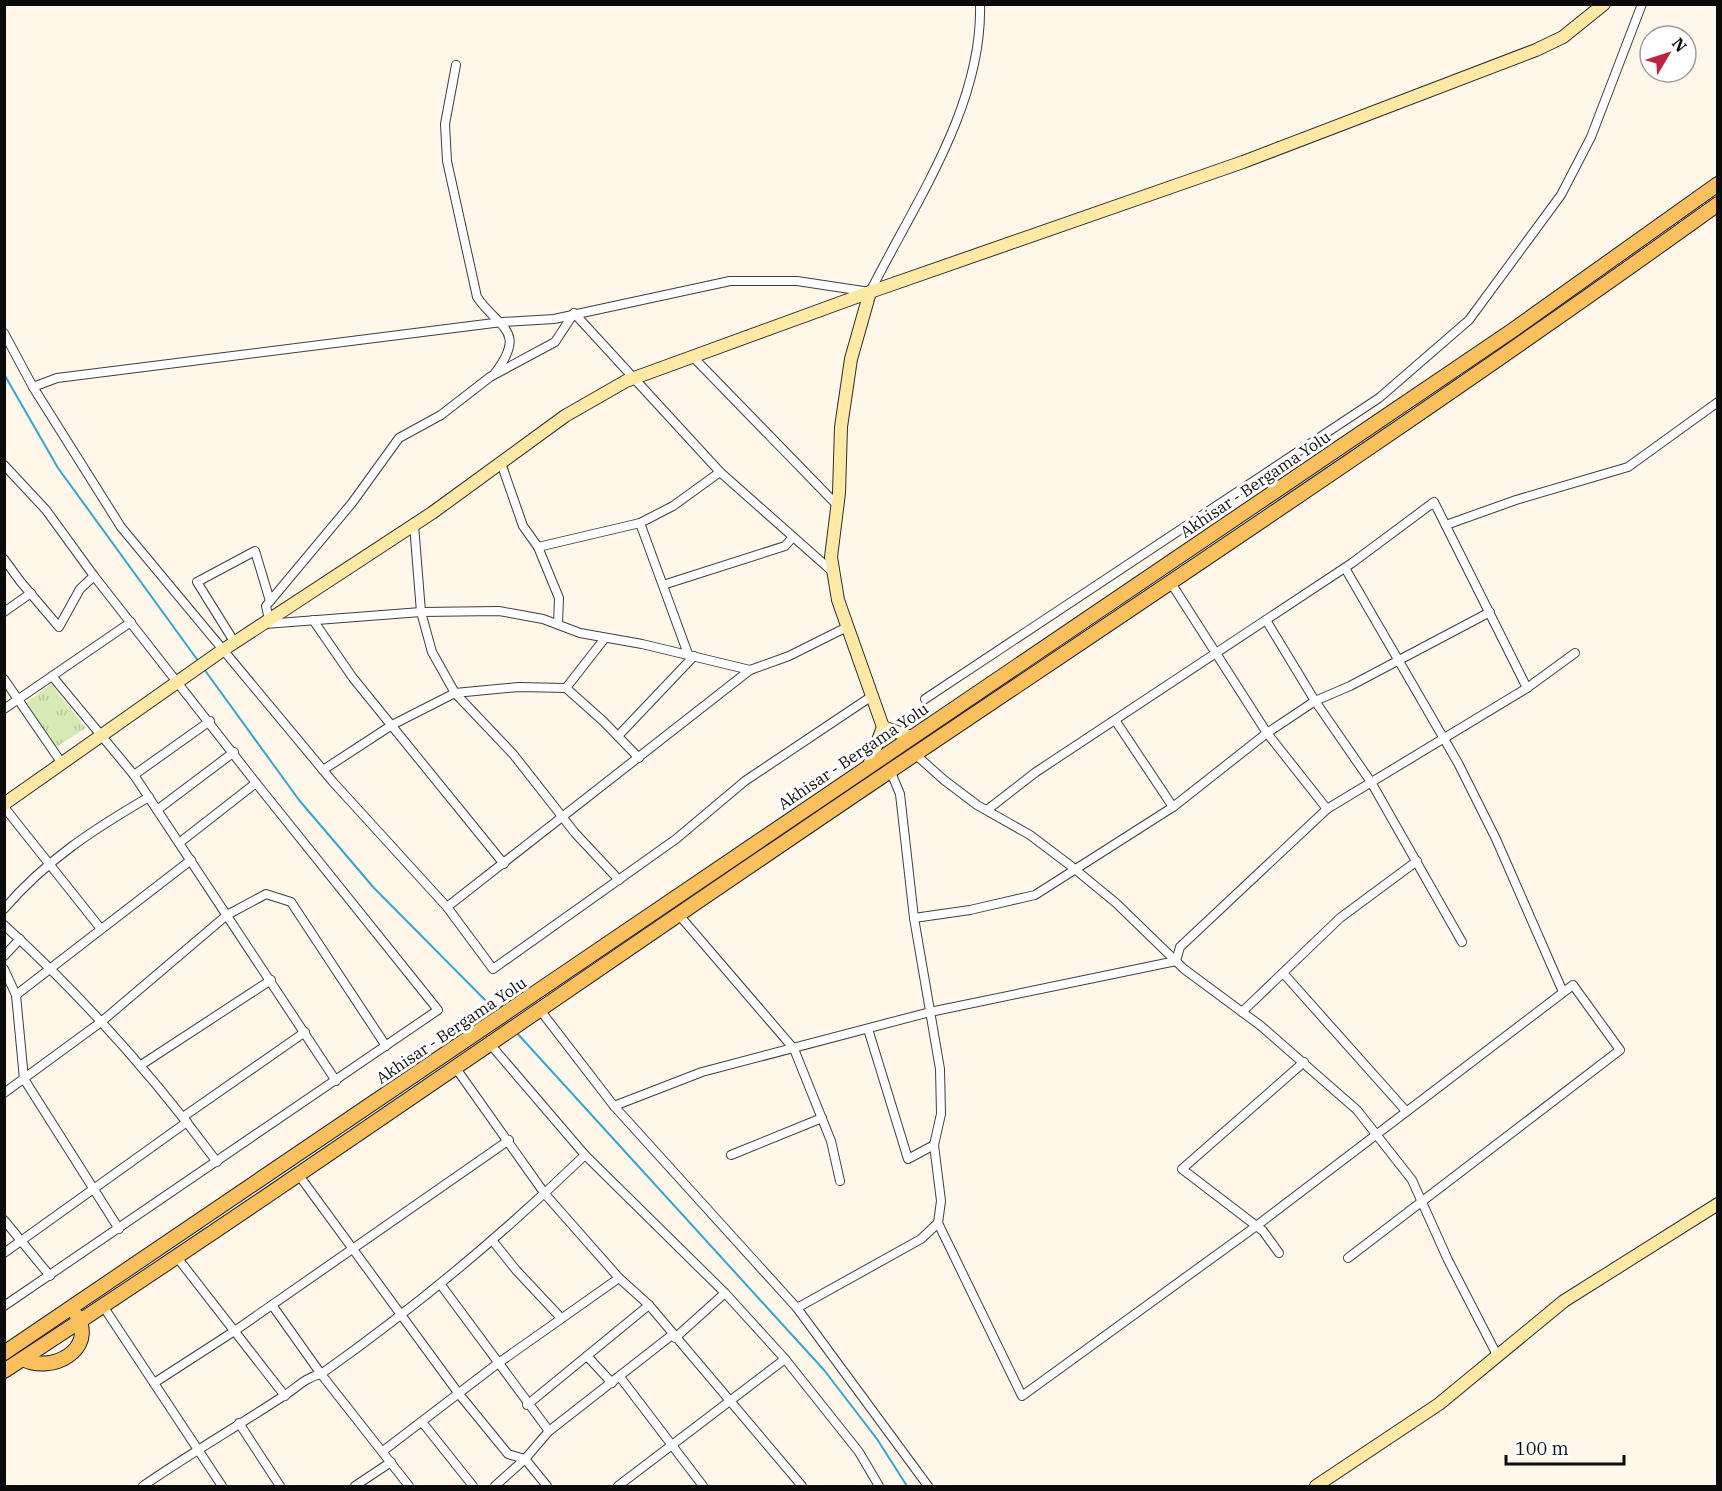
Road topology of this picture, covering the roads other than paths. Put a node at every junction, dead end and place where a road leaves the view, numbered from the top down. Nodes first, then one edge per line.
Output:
1 (980, 4) edge
2 (1604, 4) edge
3 (1642, 4) edge
4 (456, 65) dead end
5 (1718, 184) edge
6 (1718, 204) edge
7 (870, 292) junction
8 (574, 314) junction
9 (502, 322) junction
10 (4, 333) edge
11 (693, 357) junction
12 (494, 375) junction
13 (636, 378) junction
14 (33, 387) junction
15 (1718, 402) edge
16 (501, 463) junction
17 (4, 465) edge
18 (720, 472) junction
19 (837, 505) junction
20 (640, 523) junction
21 (414, 525) junction
22 (1446, 525) junction
23 (793, 537) junction
24 (538, 547) junction
25 (4, 559) edge
26 (1345, 568) junction
27 (834, 573) junction
28 (94, 576) junction
29 (1171, 583) junction
30 (663, 585) junction
31 (31, 593) junction
32 (270, 601) junction
33 (4, 612) edge
34 (421, 612) junction
35 (1490, 612) junction
36 (313, 620) junction
37 (1266, 621) junction
38 (131, 622) junction
39 (266, 622) junction
40 (558, 624) junction
41 (848, 627) junction
42 (605, 638) junction
43 (226, 648) junction
44 (1575, 653) dead end
45 (1217, 654) junction
46 (691, 655) junction
47 (1396, 661) junction
48 (750, 670) junction
49 (52, 676) junction
50 (4, 680) edge
51 (179, 683) junction
52 (566, 688) junction
53 (1527, 688) junction
54 (455, 693) junction
55 (872, 696) junction
56 (19, 698) junction
57 (925, 699) dead end
58 (1315, 701) junction
59 (4, 709) edge
60 (1115, 720) junction
61 (210, 721) junction
62 (392, 725) junction
63 (883, 727) junction
64 (1267, 733) junction
65 (100, 736) junction
66 (618, 736) junction
67 (911, 737) junction
68 (1442, 737) junction
69 (234, 752) junction
70 (916, 755) junction
71 (639, 758) junction
72 (61, 762) junction
73 (869, 765) junction
74 (323, 770) junction
75 (890, 770) junction
76 (134, 775) junction
77 (1371, 782) junction
78 (256, 783) junction
79 (149, 797) junction
80 (4, 806) edge
81 (1173, 807) junction
82 (1327, 809) junction
83 (157, 810) junction
84 (987, 810) junction
85 (561, 816) junction
86 (179, 843) junction
87 (191, 860) junction
88 (1417, 861) junction
89 (47, 864) junction
90 (504, 864) junction
91 (1075, 868) junction
92 (619, 880) junction
93 (447, 907) junction
94 (4, 909) edge
95 (228, 915) junction
96 (679, 915) junction
97 (915, 918) junction
98 (4, 925) edge
99 (100, 929) junction
100 (20, 939) junction
101 (1462, 942) dead end
102 (4, 956) edge
103 (1176, 961) junction
104 (50, 967) junction
105 (4, 969) edge
106 (1283, 972) junction
107 (271, 980) junction
108 (1563, 992) junction
109 (16, 995) junction
110 (930, 1012) junction
111 (1242, 1012) junction
112 (534, 1014) junction
113 (101, 1022) junction
114 (868, 1029) junction
115 (305, 1032) junction
116 (496, 1040) junction
117 (386, 1046) junction
118 (794, 1048) junction
119 (1304, 1062) junction
120 (141, 1065) junction
121 (455, 1068) junction
122 (24, 1079) junction
123 (336, 1081) junction
124 (4, 1093) edge
125 (614, 1106) junction
126 (1406, 1111) junction
127 (822, 1118) junction
128 (185, 1119) junction
129 (1376, 1134) junction
130 (509, 1140) junction
131 (934, 1145) junction
132 (585, 1155) junction
133 (731, 1155) dead end
134 (217, 1162) junction
135 (298, 1174) junction
136 (840, 1181) dead end
137 (93, 1190) junction
138 (545, 1194) junction
139 (1423, 1203) junction
140 (1718, 1204) edge
141 (4, 1220) edge
142 (938, 1223) junction
143 (1255, 1227) junction
144 (119, 1229) junction
145 (492, 1240) junction
146 (21, 1241) junction
147 (352, 1249) junction
148 (4, 1253) edge
149 (1279, 1253) dead end
150 (176, 1256) junction
151 (1348, 1258) dead end
152 (50, 1276) junction
153 (619, 1278) junction
154 (441, 1285) junction
155 (725, 1293) junction
156 (103, 1305) junction
157 (272, 1305) junction
158 (649, 1305) junction
159 (4, 1306) edge
160 (71, 1308) junction
161 (797, 1308) junction
162 (401, 1317) junction
163 (561, 1318) junction
164 (80, 1321) junction
165 (236, 1330) junction
166 (673, 1336) junction
167 (4, 1353) edge
168 (587, 1356) junction
169 (1498, 1357) junction
170 (23, 1359) junction
171 (785, 1359) junction
172 (497, 1364) junction
173 (4, 1371) edge
174 (321, 1374) junction
175 (620, 1377) junction
176 (154, 1383) junction
177 (612, 1383) junction
178 (459, 1394) junction
179 (285, 1396) junction
180 (732, 1402) junction
181 (528, 1405) junction
182 (422, 1422) junction
183 (239, 1423) junction
184 (549, 1431) junction
185 (673, 1446) junction
186 (197, 1448) junction
187 (383, 1451) junction
188 (525, 1459) junction
189 (391, 1462) junction
190 (143, 1486) edge
191 (222, 1486) edge
192 (280, 1486) edge
193 (356, 1486) edge
194 (409, 1486) edge
195 (473, 1486) edge
196 (495, 1486) edge
197 (547, 1486) edge
198 (618, 1486) edge
199 (703, 1486) edge
200 (802, 1486) edge
201 (879, 1486) edge
202 (928, 1486) edge
203 (1316, 1486) edge

1 - 7 street
2 - 7 street
3 - 57 street
4 - 9 street
5 - 67 main road, Akhisar - Bergama Yolu
6 - 29 main road, Akhisar - Bergama Yolu
7 - 8 street
7 - 11 street
7 - 19 street
8 - 9 street
8 - 12 street
8 - 13 street
9 - 12 street
9 - 14 street
10 - 14 street
11 - 13 street
11 - 19 street
12 - 32 street
13 - 16 street
13 - 18 street
14 - 43 street
15 - 22 street
16 - 21 street
16 - 24 street
17 - 28 street
18 - 20 street
18 - 23 street
19 - 27 street
20 - 24 street
20 - 30 street
21 - 34 street
21 - 39 street
22 - 26 street
22 - 35 street
23 - 27 street
23 - 30 street
24 - 40 street
25 - 31 street
26 - 37 street
26 - 47 street
27 - 41 street
28 - 31 street
28 - 38 street
29 - 45 street
29 - 70 main road, Akhisar - Bergama Yolu
30 - 46 street
31 - 33 street
32 - 39 street
32 - 43 street
34 - 36 street
34 - 40 street
34 - 54 street
35 - 47 street
35 - 53 street
36 - 39 street
36 - 62 street
37 - 45 street
37 - 58 street
38 - 49 street
38 - 51 street
39 - 43 street
40 - 42 street
41 - 48 street
41 - 55 street
42 - 46 street
42 - 52 street
43 - 51 street
43 - 74 street
44 - 53 street
45 - 60 street
45 - 64 street
46 - 48 street
46 - 66 street
47 - 58 street
47 - 68 street
48 - 71 street
49 - 56 street
49 - 65 street
50 - 56 street
51 - 61 street
51 - 65 street
52 - 54 street
52 - 66 street
53 - 68 street
54 - 62 street
54 - 85 street
55 - 63 street
55 - 92 street
56 - 59 street
56 - 72 street
58 - 64 street
58 - 77 street
60 - 81 street
60 - 84 street
61 - 69 street
61 - 76 street
62 - 74 street
62 - 90 street
63 - 67 street
63 - 73 street
64 - 81 street
64 - 82 street
65 - 72 street
65 - 76 street
66 - 71 street
67 - 73 main road, Akhisar - Bergama Yolu
68 - 77 street
68 - 108 street
69 - 78 street
69 - 83 street
70 - 75 main road, Akhisar - Bergama Yolu
70 - 84 street
71 - 85 street
72 - 80 street
73 - 160 main road, Akhisar - Bergama Yolu
74 - 93 street
75 - 96 main road, Akhisar - Bergama Yolu
75 - 97 street
76 - 79 street
77 - 82 street
77 - 88 street
78 - 86 street
78 - 117 street
79 - 83 street
79 - 89 street
80 - 89 street
81 - 91 street
82 - 103 street
83 - 86 street
84 - 91 street
85 - 90 street
85 - 92 street
86 - 87 street
87 - 95 street
87 - 99 street
88 - 101 street
88 - 106 street
89 - 94 street
89 - 99 street
90 - 93 street
91 - 97 street
91 - 103 street
92 - 93 street
95 - 107 street
95 - 113 street
95 - 117 street
96 - 112 main road, Akhisar - Bergama Yolu
96 - 118 street
97 - 110 street
98 - 100 street
99 - 104 street
100 - 102 street
100 - 104 street
103 - 110 street
103 - 111 street
104 - 109 street
104 - 113 street
105 - 109 street
106 - 111 street
106 - 126 street
107 - 115 street
107 - 120 street
108 - 126 street
108 - 139 street
109 - 122 street
110 - 114 street
110 - 131 street
111 - 119 street
112 - 116 main road, Akhisar - Bergama Yolu
112 - 125 street
113 - 120 street
113 - 122 street
114 - 118 street
114 - 131 street
115 - 123 street
115 - 128 street
116 - 121 main road, Akhisar - Bergama Yolu
116 - 132 street
117 - 123 street
118 - 125 street
118 - 127 street
119 - 129 street
119 - 143 street
120 - 128 street
121 - 130 street
121 - 135 main road, Akhisar - Bergama Yolu
122 - 124 street
122 - 137 street
123 - 134 street
125 - 161 street
126 - 129 street
127 - 133 street
127 - 136 street
128 - 134 street
128 - 137 street
129 - 139 street
129 - 143 street
130 - 138 street
130 - 147 street
131 - 142 street
132 - 138 street
132 - 155 street
134 - 144 street
135 - 147 street
135 - 150 main road, Akhisar - Bergama Yolu
137 - 144 street
137 - 146 street
138 - 145 street
138 - 153 street
139 - 151 street
139 - 169 street
140 - 169 street
141 - 146 street
142 - 143 street
142 - 161 street
143 - 149 street
144 - 152 street
145 - 154 street
145 - 163 street
146 - 148 street
146 - 152 street
147 - 157 street
147 - 162 street
150 - 156 main road, Akhisar - Bergama Yolu
150 - 165 street
152 - 159 street
153 - 158 street
153 - 163 street
154 - 162 street
154 - 172 street
155 - 166 street
155 - 171 street
156 - 164 main road, Akhisar - Bergama Yolu
156 - 176 street
157 - 165 street
157 - 174 street
158 - 166 street
158 - 168 street
160 - 164 main road
160 - 167 main road, Akhisar - Bergama Yolu
161 - 202 street
162 - 174 street
162 - 178 street
163 - 172 street
164 - 170 main road, Akhisar - Bergama Yolu
164 - 170 main road
165 - 176 street
165 - 179 street
166 - 175 street
166 - 180 street
168 - 177 street
168 - 181 street
169 - 203 street
170 - 173 main road, Akhisar - Bergama Yolu
171 - 180 street
171 - 201 street
172 - 178 street
172 - 181 street
174 - 179 street
174 - 187 street
175 - 177 street
175 - 185 street
176 - 186 street
177 - 184 street
178 - 182 street
178 - 188 street
179 - 183 street
180 - 185 street
180 - 200 street
181 - 184 street
182 - 187 street
182 - 195 street
183 - 186 street
183 - 192 street
184 - 188 street
185 - 198 street
185 - 199 street
186 - 190 street
186 - 191 street
187 - 189 street
188 - 196 street
188 - 197 street
189 - 193 street
189 - 194 street

